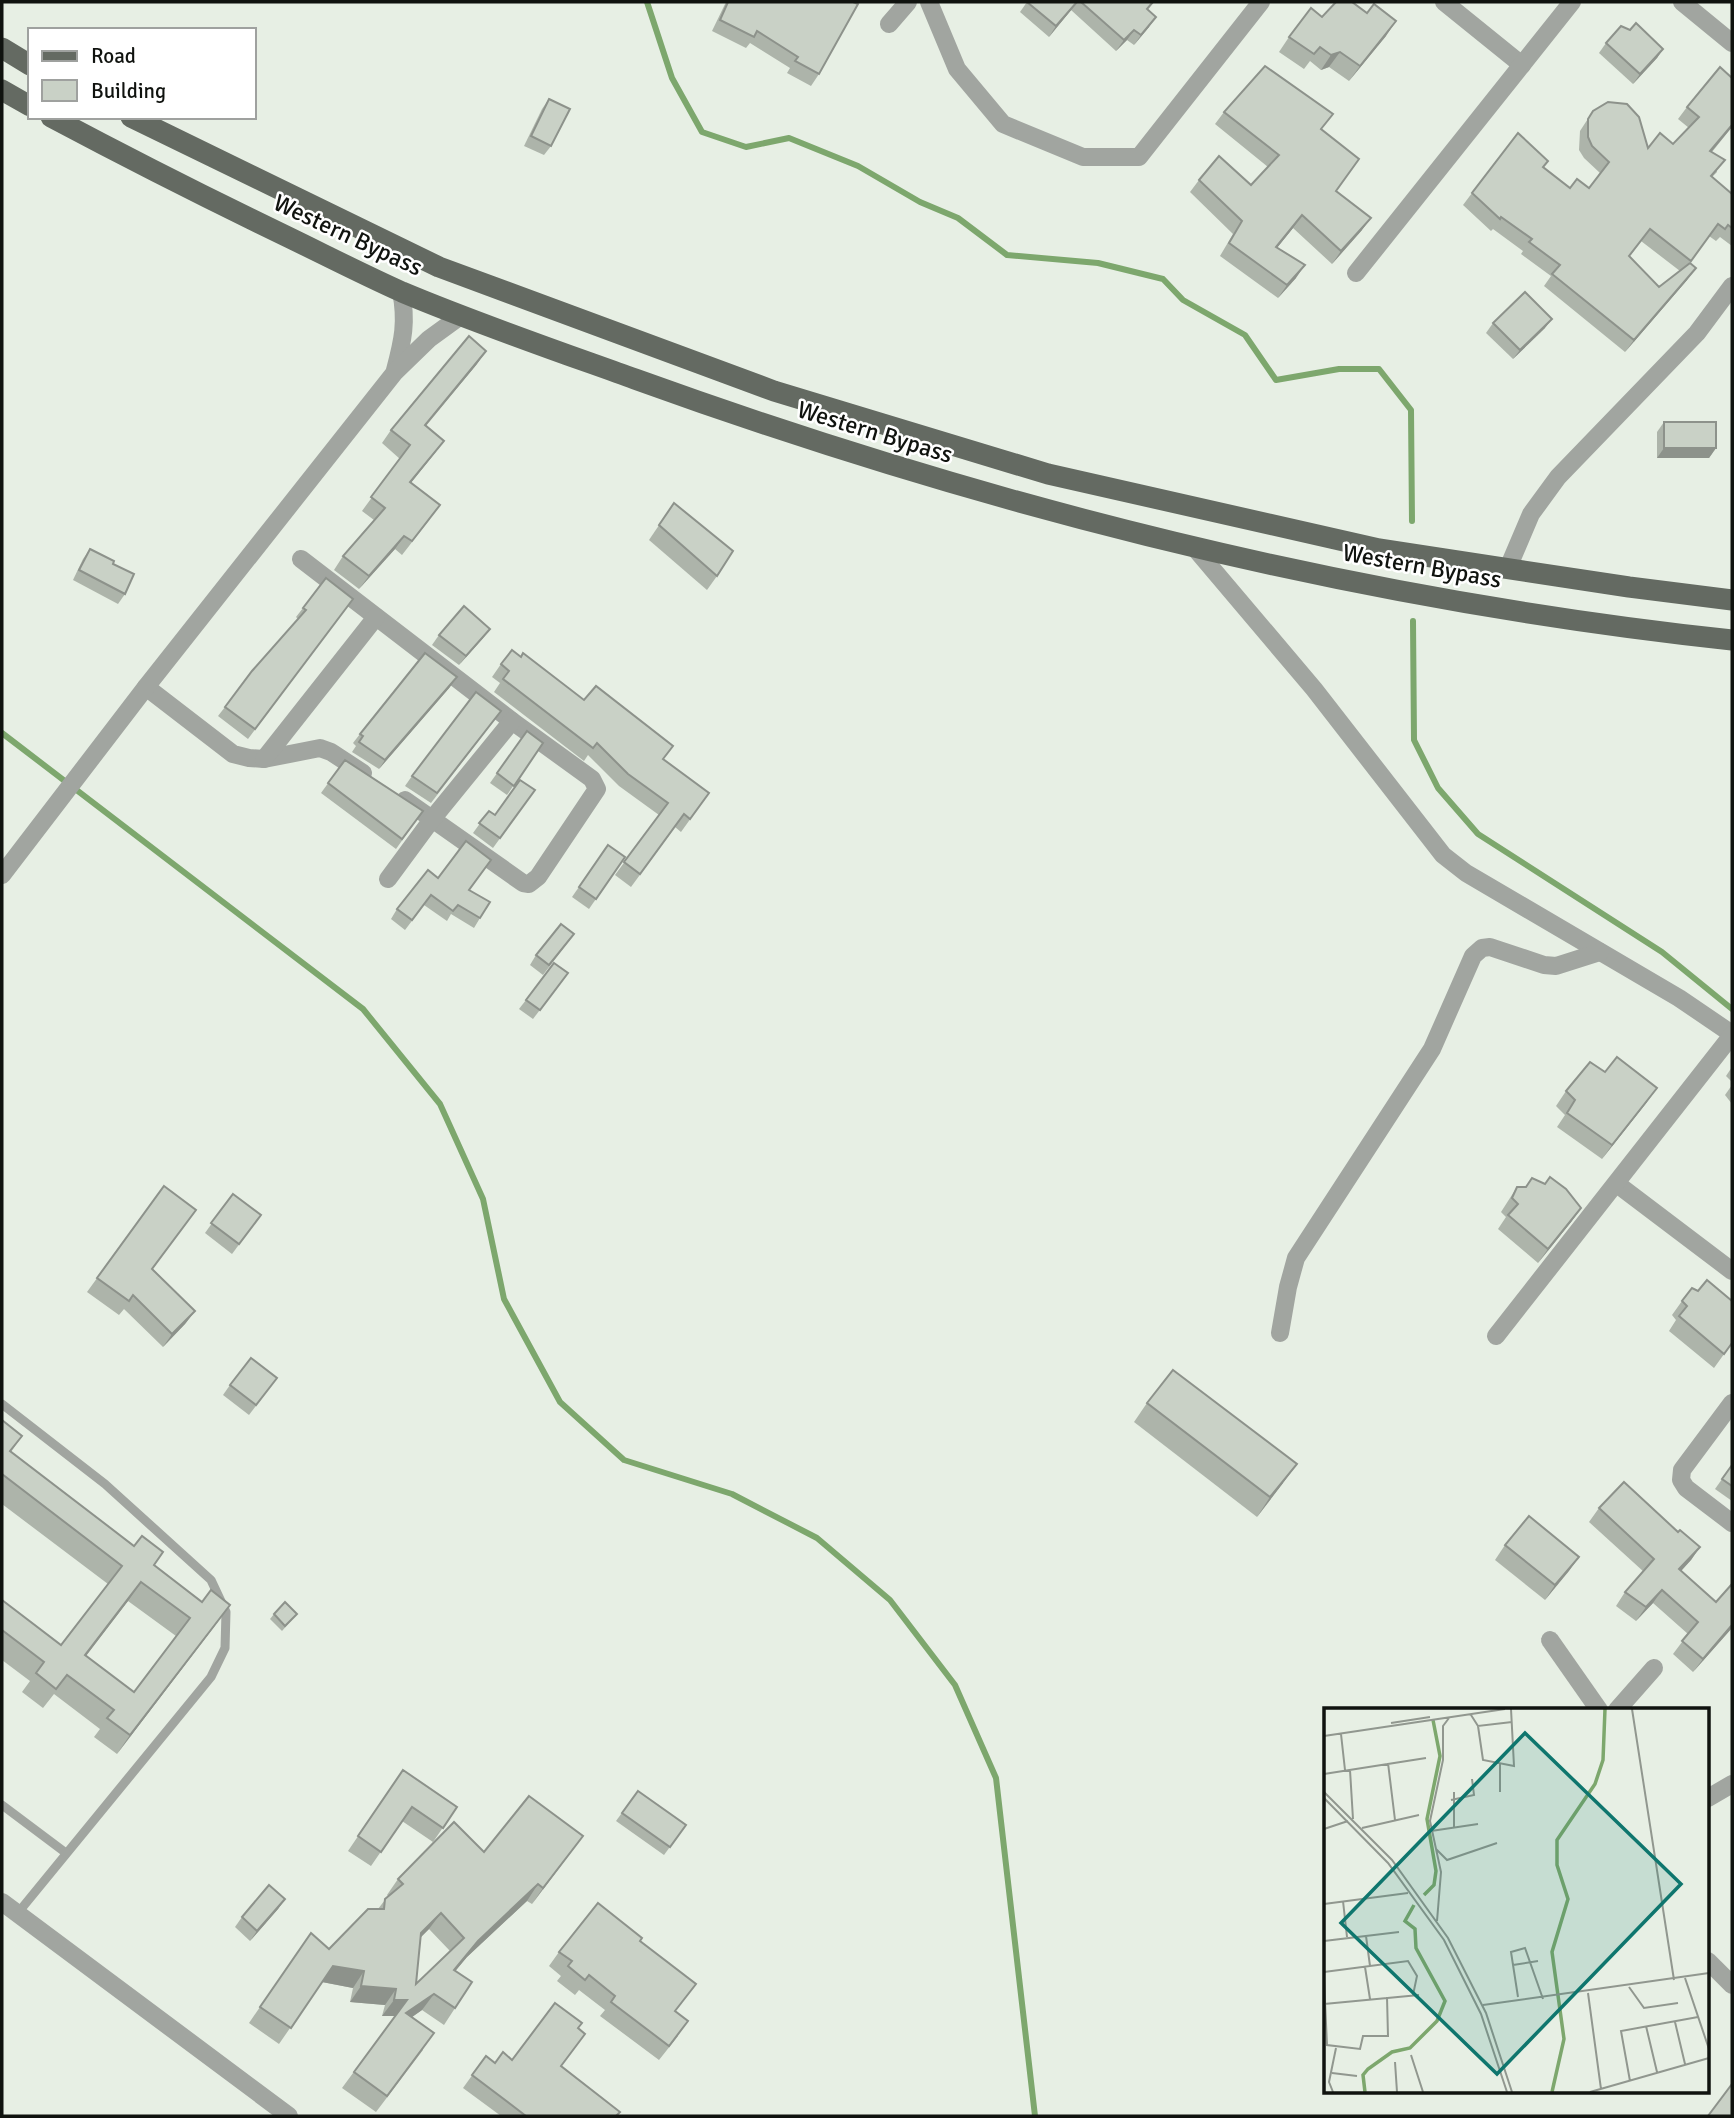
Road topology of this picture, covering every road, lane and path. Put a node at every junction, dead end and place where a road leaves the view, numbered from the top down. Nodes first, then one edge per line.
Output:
1 (908, 2) edge
2 (929, 2) edge
3 (1261, 2) edge
4 (1444, 2) edge
5 (1572, 2) edge
6 (1682, 2) edge
7 (889, 24) dead end
8 (1732, 43) edge
9 (2, 48) edge
10 (28, 64) edge
11 (1522, 65) junction
12 (2, 90) edge
13 (28, 105) edge
14 (55, 119) edge
15 (135, 119) edge
16 (1356, 272) dead end
17 (1732, 286) edge
18 (401, 291) junction
19 (462, 315) junction
20 (395, 372) junction
21 (1193, 546) junction
22 (301, 559) dead end
23 (1508, 568) junction
24 (1732, 600) edge
25 (376, 617) junction
26 (1732, 640) edge
27 (146, 687) junction
28 (512, 721) junction
29 (264, 759) junction
30 (433, 818) junction
31 (2, 875) edge
32 (388, 879) dead end
33 (1600, 952) junction
34 (1732, 1035) edge
35 (1616, 1184) junction
36 (1732, 1271) edge
37 (1280, 1333) dead end
38 (1496, 1336) dead end
39 (1732, 1403) edge
40 (2, 1404) edge
41 (1732, 1523) edge
42 (1550, 1640) dead end
43 (1654, 1668) dead end
44 (1598, 1708) edge
45 (1619, 1708) edge
46 (1732, 1784) edge
47 (1710, 1797) edge
48 (2, 1805) edge
49 (66, 1853) junction
50 (2, 1902) edge
51 (17, 1914) junction
52 (1710, 1963) edge
53 (1732, 1985) edge
54 (289, 2116) edge

1 - 7 street
2 - 3 street
4 - 11 street
5 - 11 street
6 - 8 street
9 - 10 main road
11 - 16 street
12 - 13 main road
14 - 18 main road, Western Bypass
15 - 23 main road, Western Bypass
17 - 23 street
18 - 19 main road, Western Bypass
18 - 20 street
19 - 20 street
19 - 21 main road, Western Bypass
20 - 27 street
21 - 26 main road, Western Bypass
21 - 33 street
22 - 25 street
23 - 24 main road, Western Bypass
25 - 28 street
25 - 29 street
27 - 29 street
27 - 31 street
28 - 30 street
28 - 30 street
29 - 30 street
30 - 32 street
33 - 34 street
33 - 37 street
34 - 35 street
35 - 36 street
35 - 38 street
39 - 41 street
40 - 49 lane
42 - 44 street
43 - 45 street
46 - 47 street
48 - 49 lane
49 - 51 lane
50 - 51 street
51 - 54 street
52 - 53 street

